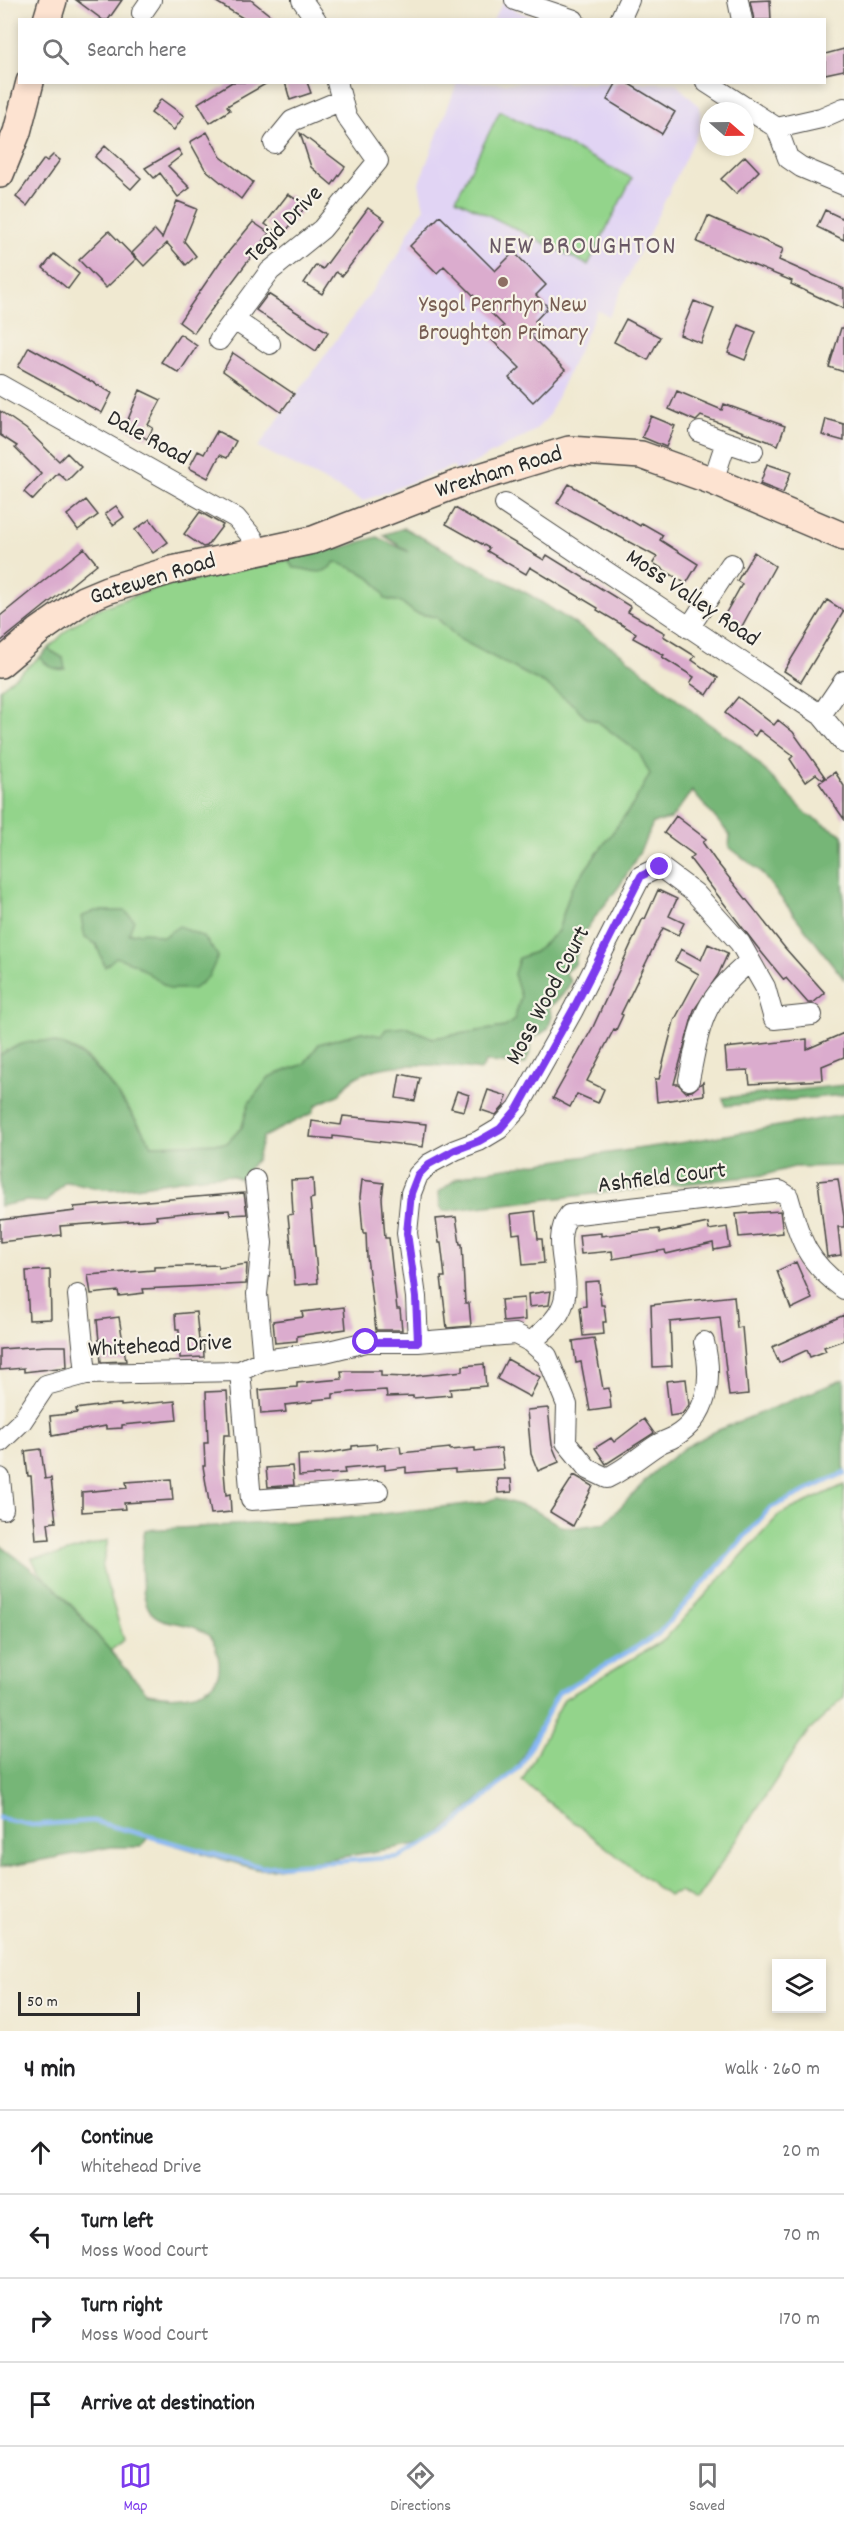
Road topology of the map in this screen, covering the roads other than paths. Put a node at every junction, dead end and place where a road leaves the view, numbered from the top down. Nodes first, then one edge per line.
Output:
1 (53, 0) edge
2 (302, 0) edge
3 (515, 0) edge
4 (629, 0) edge
5 (738, 0) edge
6 (48, 18) edge
7 (315, 18) edge
8 (568, 18) edge
9 (621, 18) edge
10 (742, 18) edge
11 (29, 84) edge
12 (713, 84) edge
13 (339, 91) edge
14 (844, 108) edge
15 (777, 128) junction
16 (274, 143) dead end
17 (0, 174) edge
18 (844, 185) edge
19 (236, 321) junction
20 (219, 340) dead end
21 (270, 344) dead end
22 (0, 385) edge
23 (700, 432) dead end
24 (726, 442) junction
25 (753, 451) dead end
26 (713, 481) junction
27 (505, 504) dead end
28 (844, 537) edge
29 (255, 552) junction
30 (731, 564) dead end
31 (689, 628) junction
32 (0, 664) edge
33 (844, 681) edge
34 (821, 715) junction
35 (844, 743) edge
36 (749, 962) junction
37 (813, 1015) dead end
38 (689, 1080) dead end
39 (255, 1180) dead end
40 (844, 1289) edge
41 (78, 1295) dead end
42 (418, 1342) junction
43 (531, 1342) junction
44 (704, 1342) dead end
45 (263, 1360) junction
46 (240, 1371) junction
47 (86, 1374) junction
48 (0, 1442) edge
49 (0, 1478) edge
50 (378, 1491) dead end
51 (3, 1509) dead end

1 - 6 main road
2 - 7 street
3 - 8 street
4 - 9 street
5 - 10 street
11 - 17 main road
12 - 15 street
13 - 16 street
13 - 19 street, Tegid Drive
14 - 15 street
15 - 18 street
19 - 20 street, Tegid Drive
19 - 21 street
22 - 29 street, Dale Road
23 - 24 street
24 - 25 street
24 - 26 street
26 - 28 main road, Wrexham Road
26 - 29 main road, Wrexham Road
27 - 31 street, Moss Valley Road
29 - 32 main road, Gatewen Road
30 - 31 street
31 - 34 street, Moss Valley Road
33 - 34 street
34 - 35 street, Moss Valley Road
36 - 37 street, Moss Wood Court
36 - 38 street
36 - 42 street, Moss Wood Court
39 - 45 street
40 - 43 street, Ashfield Court
41 - 47 street
42 - 43 street, Whitehead Drive
42 - 45 street, Whitehead Drive
43 - 44 street
45 - 46 street, Whitehead Drive
46 - 47 street, Whitehead Drive
46 - 50 street
47 - 48 street, Whitehead Drive
49 - 51 street

